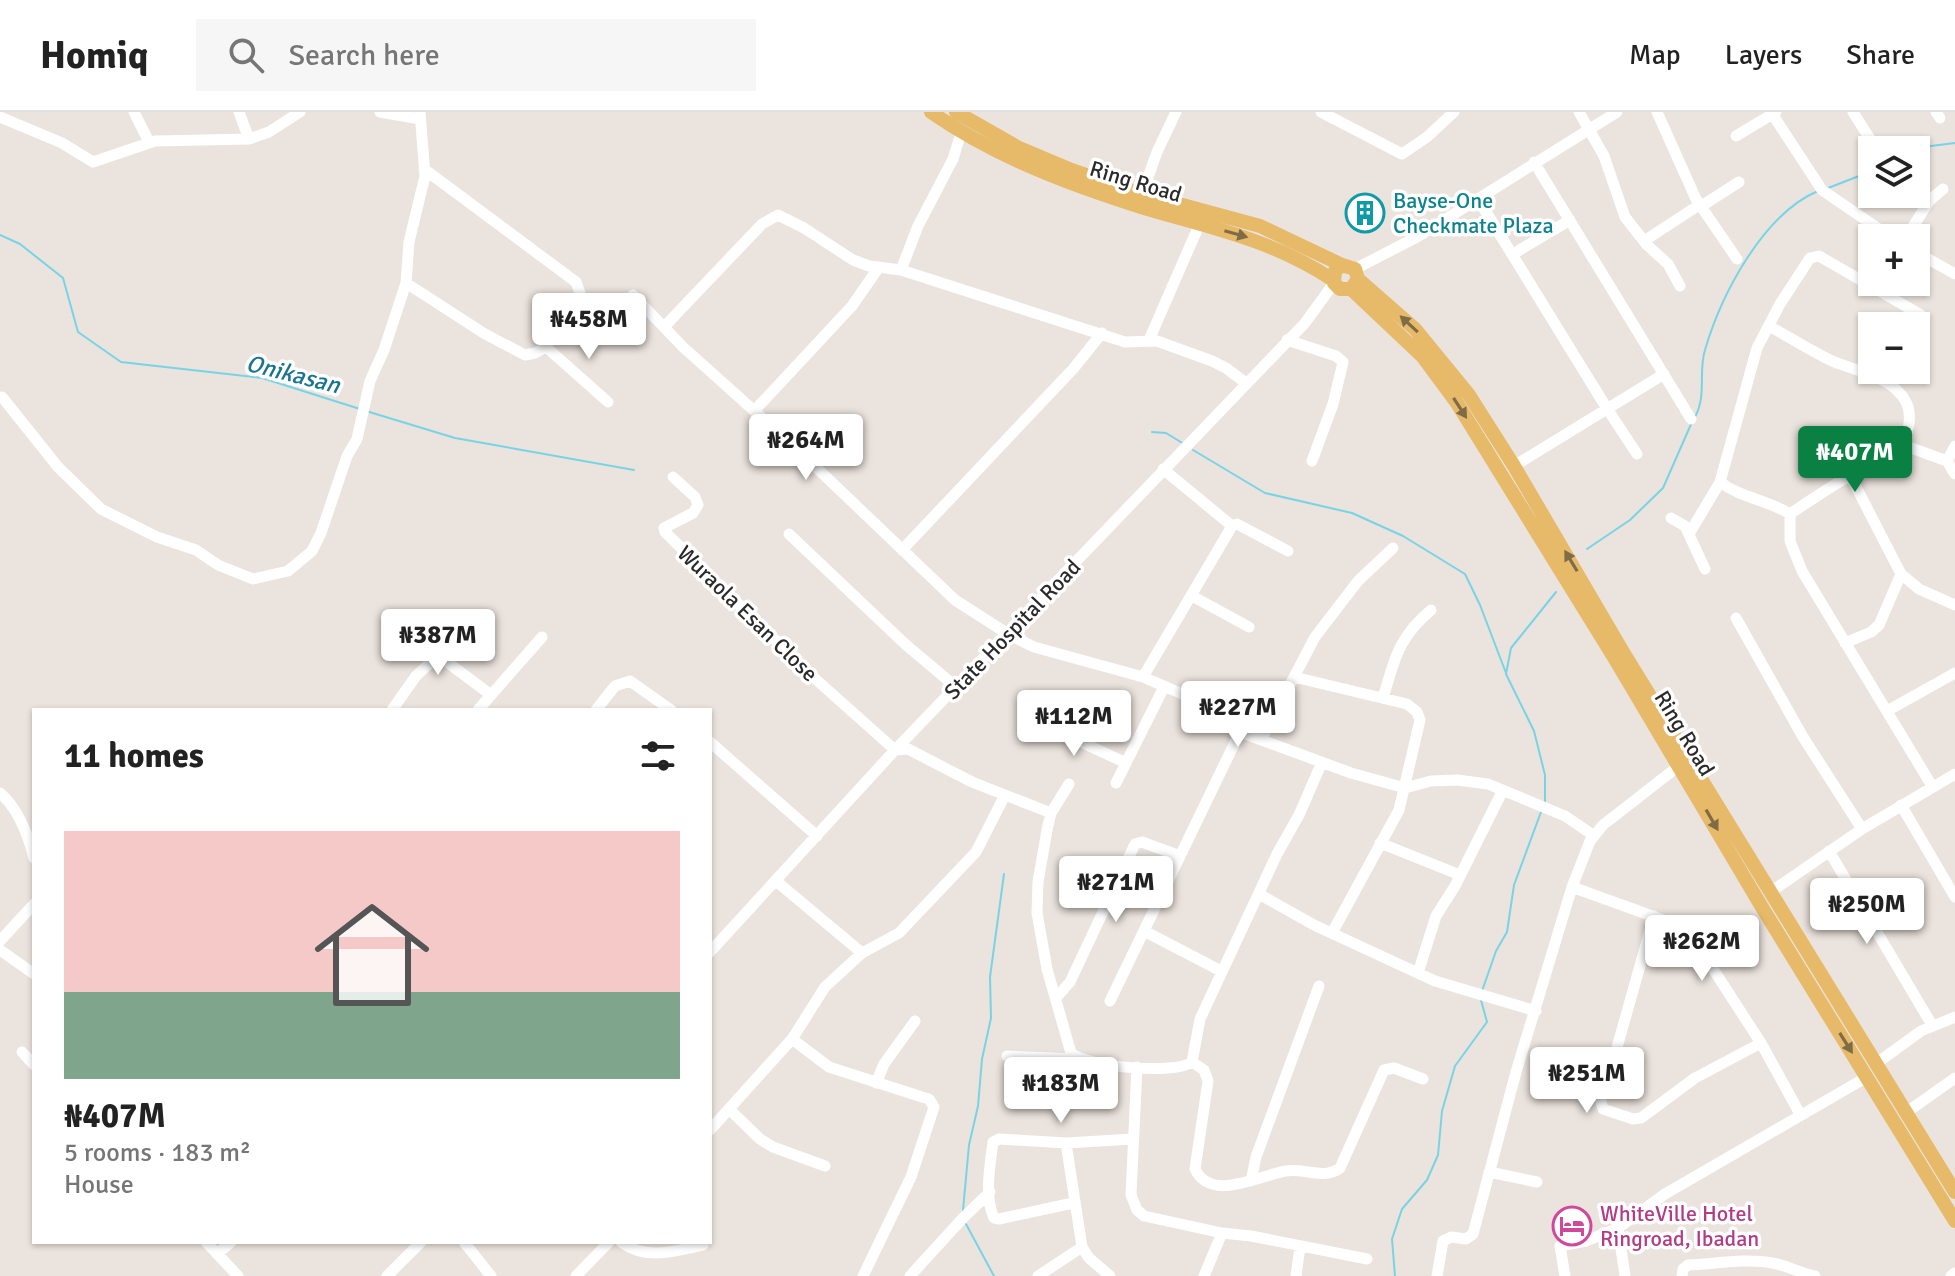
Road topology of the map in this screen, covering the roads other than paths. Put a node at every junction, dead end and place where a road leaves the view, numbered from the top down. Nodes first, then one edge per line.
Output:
1 (134, 112) edge
2 (239, 112) edge
3 (300, 112) edge
4 (380, 112) edge
5 (931, 112) edge
6 (956, 112) edge
7 (1176, 112) edge
8 (1321, 112) edge
9 (1454, 112) edge
10 (1579, 112) edge
11 (1617, 112) edge
12 (1657, 112) edge
13 (1853, 112) edge
14 (1773, 113) edge
15 (420, 116) edge
16 (0, 117) edge
17 (1589, 129) junction
18 (961, 133) junction
19 (1736, 136) dead end
20 (1868, 136) edge
21 (249, 139) junction
22 (149, 142) junction
23 (1534, 162) junction
24 (424, 169) junction
25 (1739, 182) dead end
26 (1943, 189) dead end
27 (1142, 194) junction
28 (1478, 199) junction
29 (1700, 206) junction
30 (1570, 220) junction
31 (1200, 223) junction
32 (1871, 224) edge
33 (1915, 224) edge
34 (1644, 241) junction
35 (1513, 254) junction
36 (1737, 259) dead end
37 (1930, 260) edge
38 (879, 267) junction
39 (901, 270) junction
40 (1955, 274) edge
41 (1347, 279) junction
42 (406, 283) junction
43 (1680, 286) dead end
44 (633, 295) dead end
45 (1916, 312) edge
46 (1769, 326) junction
47 (664, 327) junction
48 (1102, 333) junction
49 (1149, 340) junction
50 (1287, 340) junction
51 (546, 347) junction
52 (1858, 371) edge
53 (1664, 374) junction
54 (1246, 383) junction
55 (1889, 384) edge
56 (2, 397) edge
57 (608, 402) dead end
58 (1606, 407) junction
59 (755, 410) junction
60 (1691, 419) dead end
61 (1903, 445) junction
62 (1955, 446) edge
63 (1637, 454) dead end
64 (1312, 461) dead end
65 (1947, 461) junction
66 (1514, 466) junction
67 (1163, 469) junction
68 (1955, 474) edge
69 (673, 477) dead end
70 (1851, 477) junction
71 (1720, 482) junction
72 (1790, 514) junction
73 (1671, 518) dead end
74 (1232, 526) junction
75 (789, 534) dead end
76 (1689, 534) junction
77 (1393, 548) dead end
78 (902, 550) junction
79 (1288, 551) dead end
80 (1705, 569) dead end
81 (1901, 574) junction
82 (1192, 596) junction
83 (1955, 605) edge
84 (1431, 610) dead end
85 (1736, 618) dead end
86 (1249, 627) dead end
87 (1008, 634) junction
88 (542, 637) dead end
89 (1845, 643) junction
90 (1955, 673) edge
91 (1143, 677) junction
92 (1294, 677) junction
93 (956, 687) junction
94 (1164, 687) junction
95 (491, 695) junction
96 (1383, 698) junction
97 (393, 708) edge
98 (480, 708) edge
99 (598, 708) edge
100 (668, 708) edge
101 (1887, 711) junction
102 (1036, 721) dead end
103 (1240, 732) junction
104 (1262, 738) junction
105 (712, 744) edge
106 (895, 750) junction
107 (1322, 762) junction
108 (1126, 763) junction
109 (1680, 765) junction
110 (1955, 774) edge
111 (1116, 783) dead end
112 (1069, 784) dead end
113 (1932, 786) junction
114 (1405, 788) junction
115 (1502, 792) junction
116 (0, 793) edge
117 (1005, 795) junction
118 (1901, 805) junction
119 (1051, 813) junction
120 (1862, 829) junction
121 (1593, 835) junction
122 (817, 836) junction
123 (1380, 843) junction
124 (1829, 851) junction
125 (32, 853) edge
126 (1180, 856) junction
127 (1460, 875) junction
128 (776, 881) junction
129 (1572, 887) junction
130 (1772, 891) junction
131 (1259, 894) junction
132 (1955, 897) edge
133 (32, 906) edge
134 (1654, 916) junction
135 (1146, 932) junction
136 (1332, 933) junction
137 (0, 941) edge
138 (712, 950) edge
139 (862, 953) junction
140 (2, 957) edge
141 (1221, 971) junction
142 (32, 973) edge
143 (1418, 973) junction
144 (1319, 986) dead end
145 (1056, 998) junction
146 (1110, 1001) dead end
147 (1536, 1011) junction
148 (1955, 1017) edge
149 (915, 1021) dead end
150 (1932, 1025) junction
151 (792, 1039) junction
152 (1761, 1043) junction
153 (22, 1052) dead end
154 (1007, 1056) dead end
155 (1078, 1059) junction
156 (1192, 1062) junction
157 (32, 1063) edge
158 (1877, 1063) junction
159 (1137, 1067) junction
160 (1867, 1077) junction
161 (1955, 1078) edge
162 (1423, 1079) dead end
163 (876, 1083) junction
164 (729, 1109) junction
165 (1907, 1112) junction
166 (1800, 1114) junction
167 (712, 1128) edge
168 (1133, 1139) junction
169 (1066, 1143) junction
170 (825, 1166) dead end
171 (1489, 1172) junction
172 (1251, 1181) junction
173 (1537, 1182) dead end
174 (990, 1192) junction
175 (1955, 1192) edge
176 (1073, 1203) junction
177 (1955, 1221) edge
178 (1618, 1228) junction
179 (1222, 1233) junction
180 (208, 1244) edge
181 (229, 1244) edge
182 (419, 1244) edge
183 (466, 1244) edge
184 (607, 1244) edge
185 (625, 1244) edge
186 (703, 1245) dead end
187 (1300, 1246) junction
188 (1082, 1247) junction
189 (217, 1254) junction
190 (1367, 1259) dead end
191 (1773, 1263) junction
192 (238, 1276) edge
193 (387, 1276) edge
194 (491, 1276) edge
195 (576, 1276) edge
196 (863, 1276) edge
197 (910, 1276) edge
198 (1038, 1276) edge
199 (1110, 1276) edge
200 (1204, 1276) edge
201 (1296, 1276) edge
202 (1437, 1276) edge
203 (1565, 1276) edge
204 (1625, 1276) edge
205 (1682, 1276) edge
206 (1771, 1276) edge
207 (1815, 1276) edge

1 - 22 street
2 - 21 street
3 - 21 street
4 - 15 street
5 - 18 main road, Ring Road
6 - 27 main road, Ring Road
7 - 27 street
8 - 9 street
10 - 17 street
11 - 17 street, State Hospital Road
12 - 29 street
13 - 20 street
14 - 19 street
14 - 32 street
15 - 24 street
16 - 22 street
17 - 23 street, State Hospital Road
17 - 34 street
18 - 31 main road, Ring Road
18 - 39 street
21 - 22 street
23 - 28 street, State Hospital Road
23 - 30 street
24 - 42 street
24 - 51 street
25 - 29 street
26 - 33 street
27 - 41 main road, Ring Road
28 - 35 street
28 - 41 street, State Hospital Road
29 - 34 street
29 - 36 street
30 - 35 street
30 - 53 street
31 -> 41 main road, Ring Road
31 - 49 street
34 - 43 street
35 - 58 street
37 - 40 street
38 - 39 street
38 - 47 street
38 - 59 street
39 - 48 street
41 - 50 street, State Hospital Road
66 -> 41 main road, Ring Road
41 -> 109 main road, Ring Road
42 - 51 street
42 - 56 street
44 - 47 street
45 - 46 street
46 - 52 street
46 - 71 street
47 - 59 street
48 - 49 street
48 - 78 street
49 - 54 street
50 - 54 street, State Hospital Road
50 - 64 street
51 - 57 street
53 - 58 street
53 - 60 street
54 - 67 street, State Hospital Road
55 - 61 street
58 - 63 street
58 - 66 street
59 - 78 street
61 - 65 street
61 - 70 street
62 - 65 street
65 - 68 street
130 -> 66 main road, Ring Road
67 - 74 street
67 - 87 street, State Hospital Road
69 - 106 street, Wuraola Esan Close
70 - 72 street
70 - 81 street
71 - 72 street
71 - 76 street
72 - 89 street
73 - 76 street
74 - 79 street
74 - 82 street
75 - 93 street
76 - 80 street
77 - 92 street
78 - 87 street
81 - 83 street
81 - 89 street
82 - 86 street
82 - 91 street
84 - 96 street
85 - 120 street
87 - 91 street
87 - 93 street, State Hospital Road
88 - 95 street
89 - 101 street
90 - 101 street
91 - 94 street
92 - 96 street
92 - 104 street
93 - 106 street, State Hospital Road
94 - 103 street
94 - 108 street
95 - 97 street
95 - 98 street
96 - 114 street
99 - 100 street
101 - 113 street
102 - 108 street
103 - 104 street
103 - 126 street
104 - 107 street
105 - 122 street
106 - 117 street
106 - 122 street, State Hospital Road
107 - 114 street
107 - 131 street
108 - 111 street
109 - 121 street
109 -> 160 main road, Ring Road
110 - 113 street
112 - 119 street
113 - 118 street
114 - 115 street
114 - 123 street
115 - 121 street
115 - 127 street
116 - 125 street
117 - 119 street
117 - 139 street
118 - 120 street
118 - 132 street
119 - 145 street
120 - 124 street
121 - 129 street
122 - 128 street, State Hospital Road
123 - 127 street
123 - 136 street
124 - 130 street
124 - 150 street
126 - 135 street
126 - 145 street
127 - 143 street
128 - 138 street, State Hospital Road
128 - 139 street
129 - 134 street
129 - 147 street
130 - 158 main road, Ring Road
131 - 136 street
131 - 141 street
133 - 137 street
134 - 152 street
134 - 152 street
135 - 141 street
135 - 146 street
136 - 143 street
139 - 151 street
140 - 142 street
141 - 156 street
143 - 147 street
144 - 172 street
145 - 155 street
147 - 171 street
148 - 150 street
149 - 163 street
150 - 158 street
151 - 163 street
151 - 164 street
152 - 166 street
153 - 157 street
154 - 155 street
155 - 159 street
156 - 159 street
156 - 172 street
158 - 165 main road, Ring Road
159 - 168 street
160 - 166 street
160 - 177 main road, Ring Road
161 - 165 street
162 - 172 street
163 - 196 street
164 - 167 street
164 - 170 street
165 - 175 main road, Ring Road
166 - 178 street
168 - 169 street
168 - 179 street
169 - 174 street
169 - 176 street
171 - 173 street
171 - 202 street
174 - 176 street
174 - 197 street
176 - 188 street
178 - 203 street
178 - 204 street
179 - 187 street
179 - 200 street
180 - 189 street
181 - 189 street
182 - 193 street
183 - 194 street
184 - 195 street
185 - 186 street
187 - 190 street
187 - 201 street
188 - 198 street
188 - 199 street
189 - 192 street
191 - 205 street
191 - 206 street
191 - 207 street

